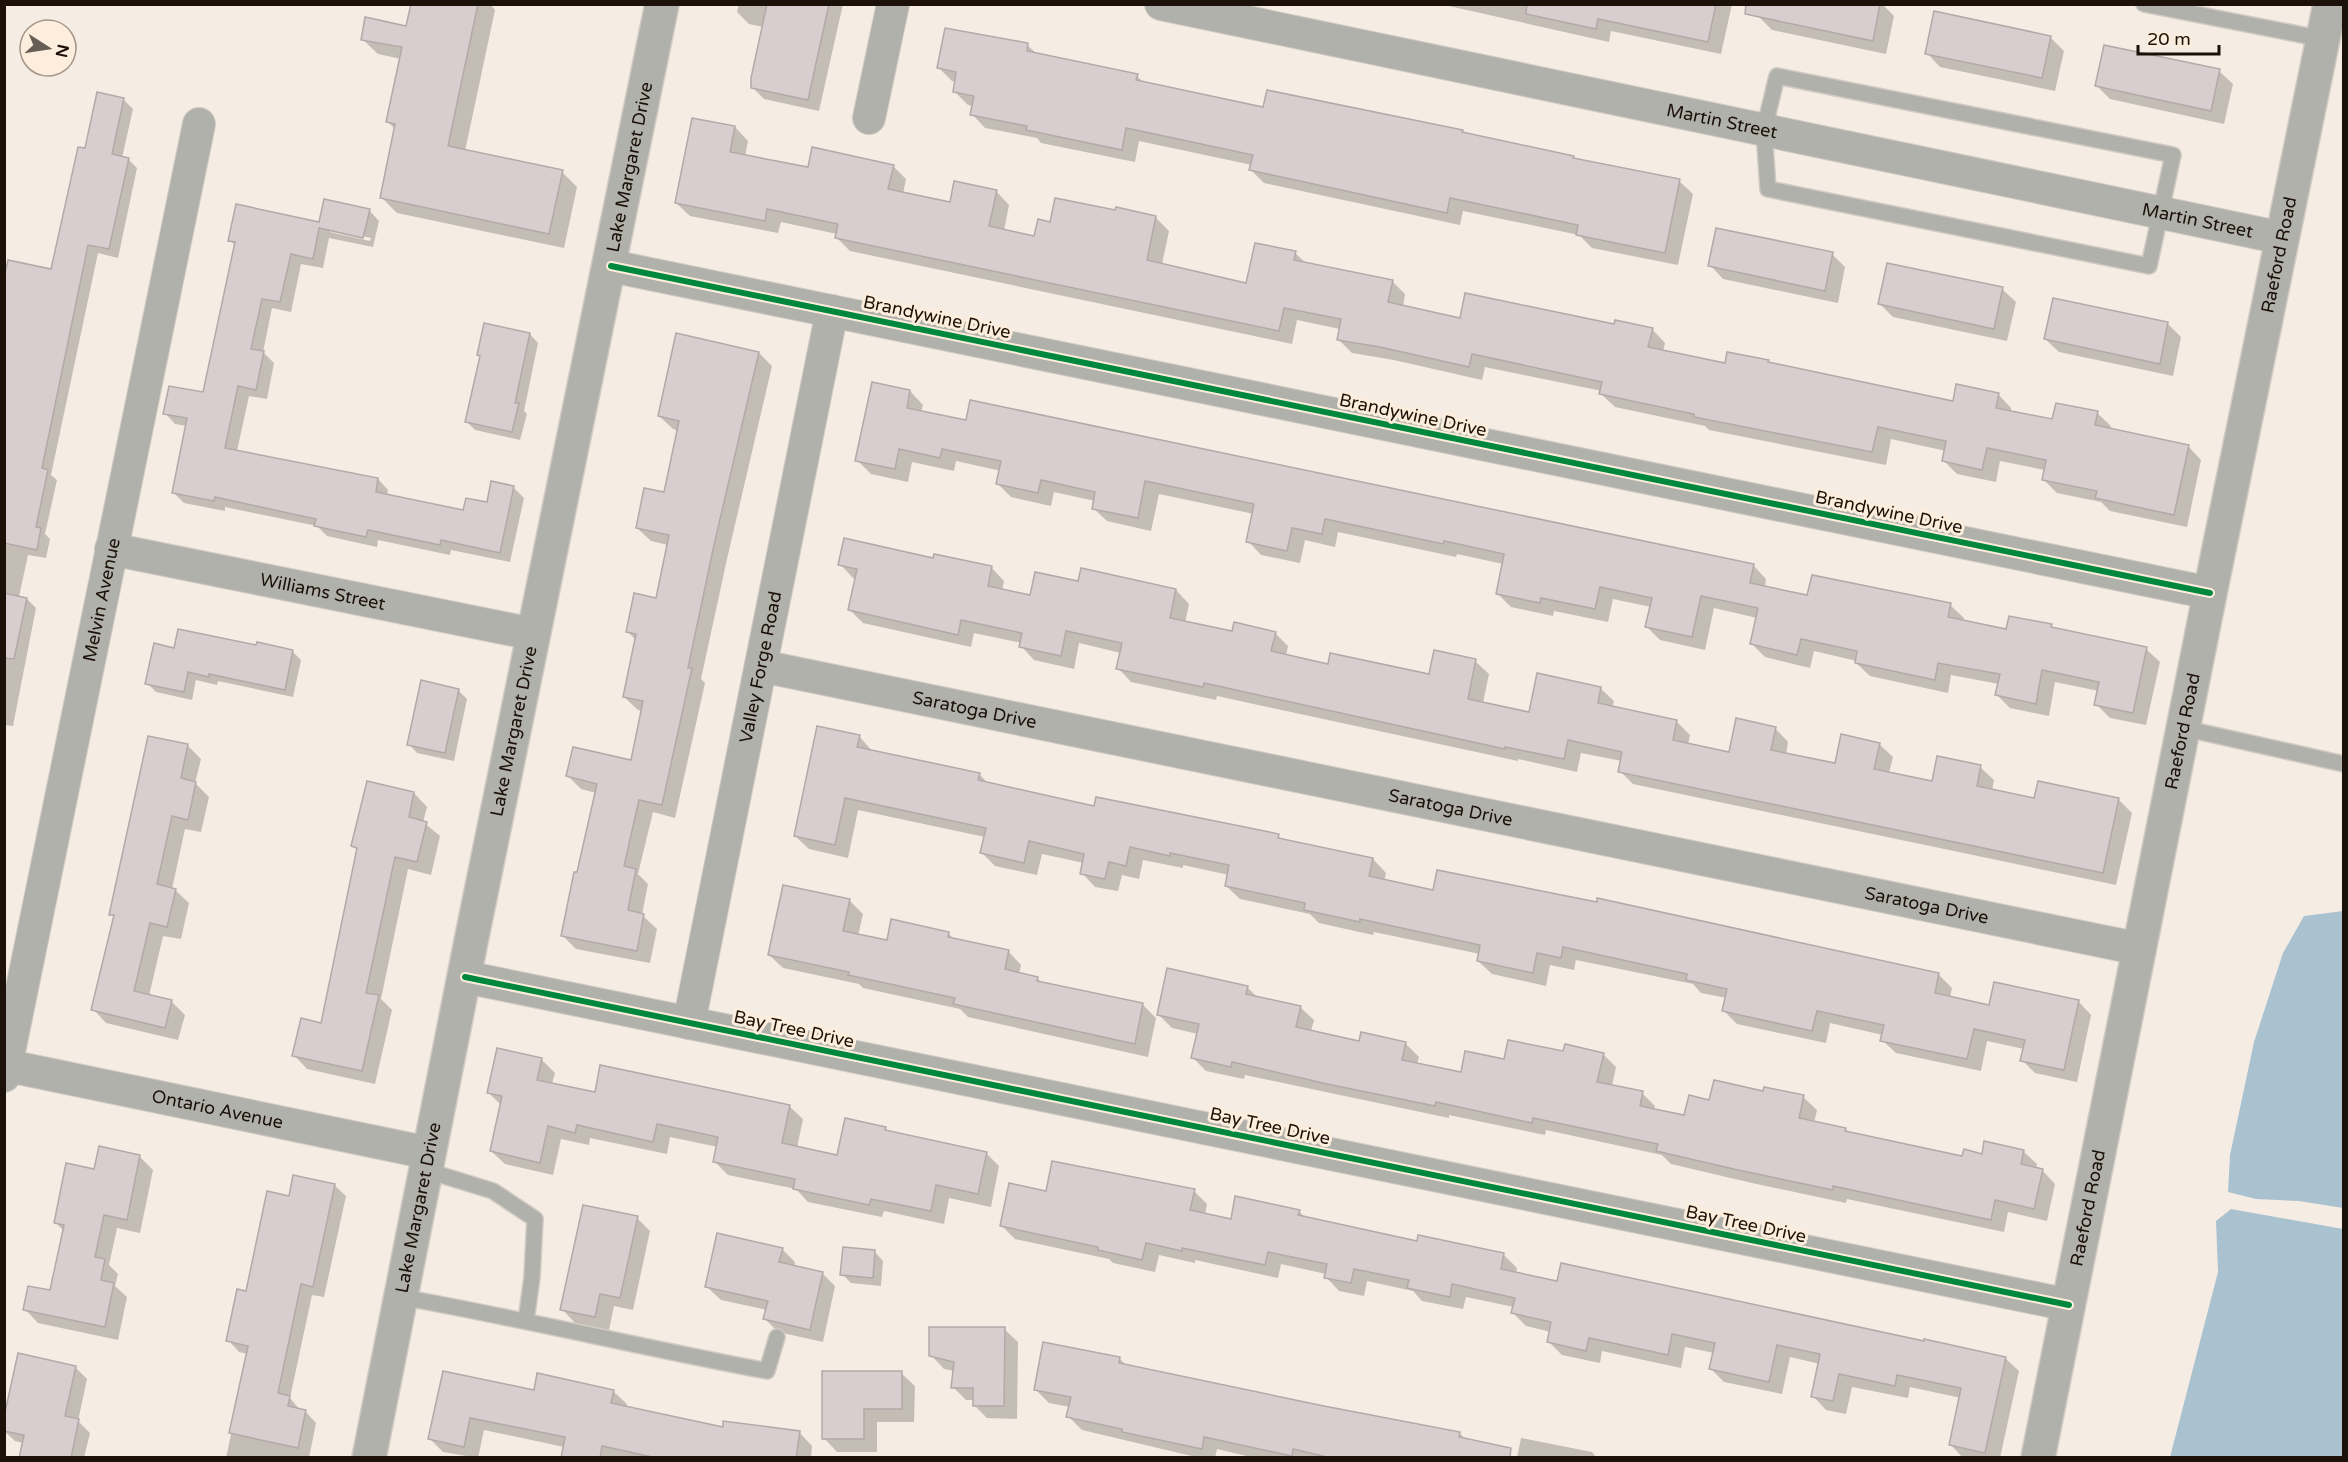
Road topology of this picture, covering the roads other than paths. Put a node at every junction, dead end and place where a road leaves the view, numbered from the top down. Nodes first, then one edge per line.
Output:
1 (662, 4) edge
2 (893, 4) edge
3 (1161, 4) edge
4 (2144, 4) edge
5 (2330, 4) edge
6 (2323, 39) junction
7 (869, 118) dead end
8 (200, 124) dead end
9 (1764, 130) junction
10 (2161, 213) junction
11 (2282, 238) junction
12 (611, 266) junction
13 (832, 311) junction
14 (111, 549) junction
15 (2210, 593) junction
16 (533, 634) junction
17 (760, 666) junction
18 (2183, 728) junction
19 (2343, 764) edge
20 (2140, 949) junction
21 (465, 977) junction
22 (689, 1023) junction
23 (5, 1069) edge
24 (427, 1162) junction
25 (401, 1297) junction
26 (2069, 1305) junction
27 (526, 1321) junction
28 (777, 1337) dead end
29 (369, 1458) edge
30 (2038, 1458) edge

1 - 12 street, Lake Margaret Drive
2 - 7 street
3 - 9 street, Martin Street
4 - 6 lane
5 - 6 street, Raeford Road
6 - 11 street, Raeford Road
8 - 14 street, Melvin Avenue
9 - 10 street, Martin Street
9 - 10 lane
9 - 10 lane
10 - 11 street, Martin Street
11 - 15 street, Raeford Road
12 - 13 street, Brandywine Drive
12 - 16 street, Lake Margaret Drive
13 - 15 street, Brandywine Drive
13 - 17 street, Valley Forge Road
14 - 16 street, Williams Street
14 - 23 street, Melvin Avenue
15 - 18 street, Raeford Road
16 - 21 street, Lake Margaret Drive
17 - 20 street, Saratoga Drive
17 - 22 street, Valley Forge Road
18 - 19 lane
18 - 20 street, Raeford Road
20 - 26 street, Raeford Road
21 - 22 street, Bay Tree Drive
21 - 24 street, Lake Margaret Drive
22 - 26 street, Bay Tree Drive
23 - 24 street, Ontario Avenue
24 - 25 street, Lake Margaret Drive
24 - 27 lane
25 - 27 lane
25 - 29 street, Lake Margaret Drive
26 - 30 street, Raeford Road
27 - 28 lane

